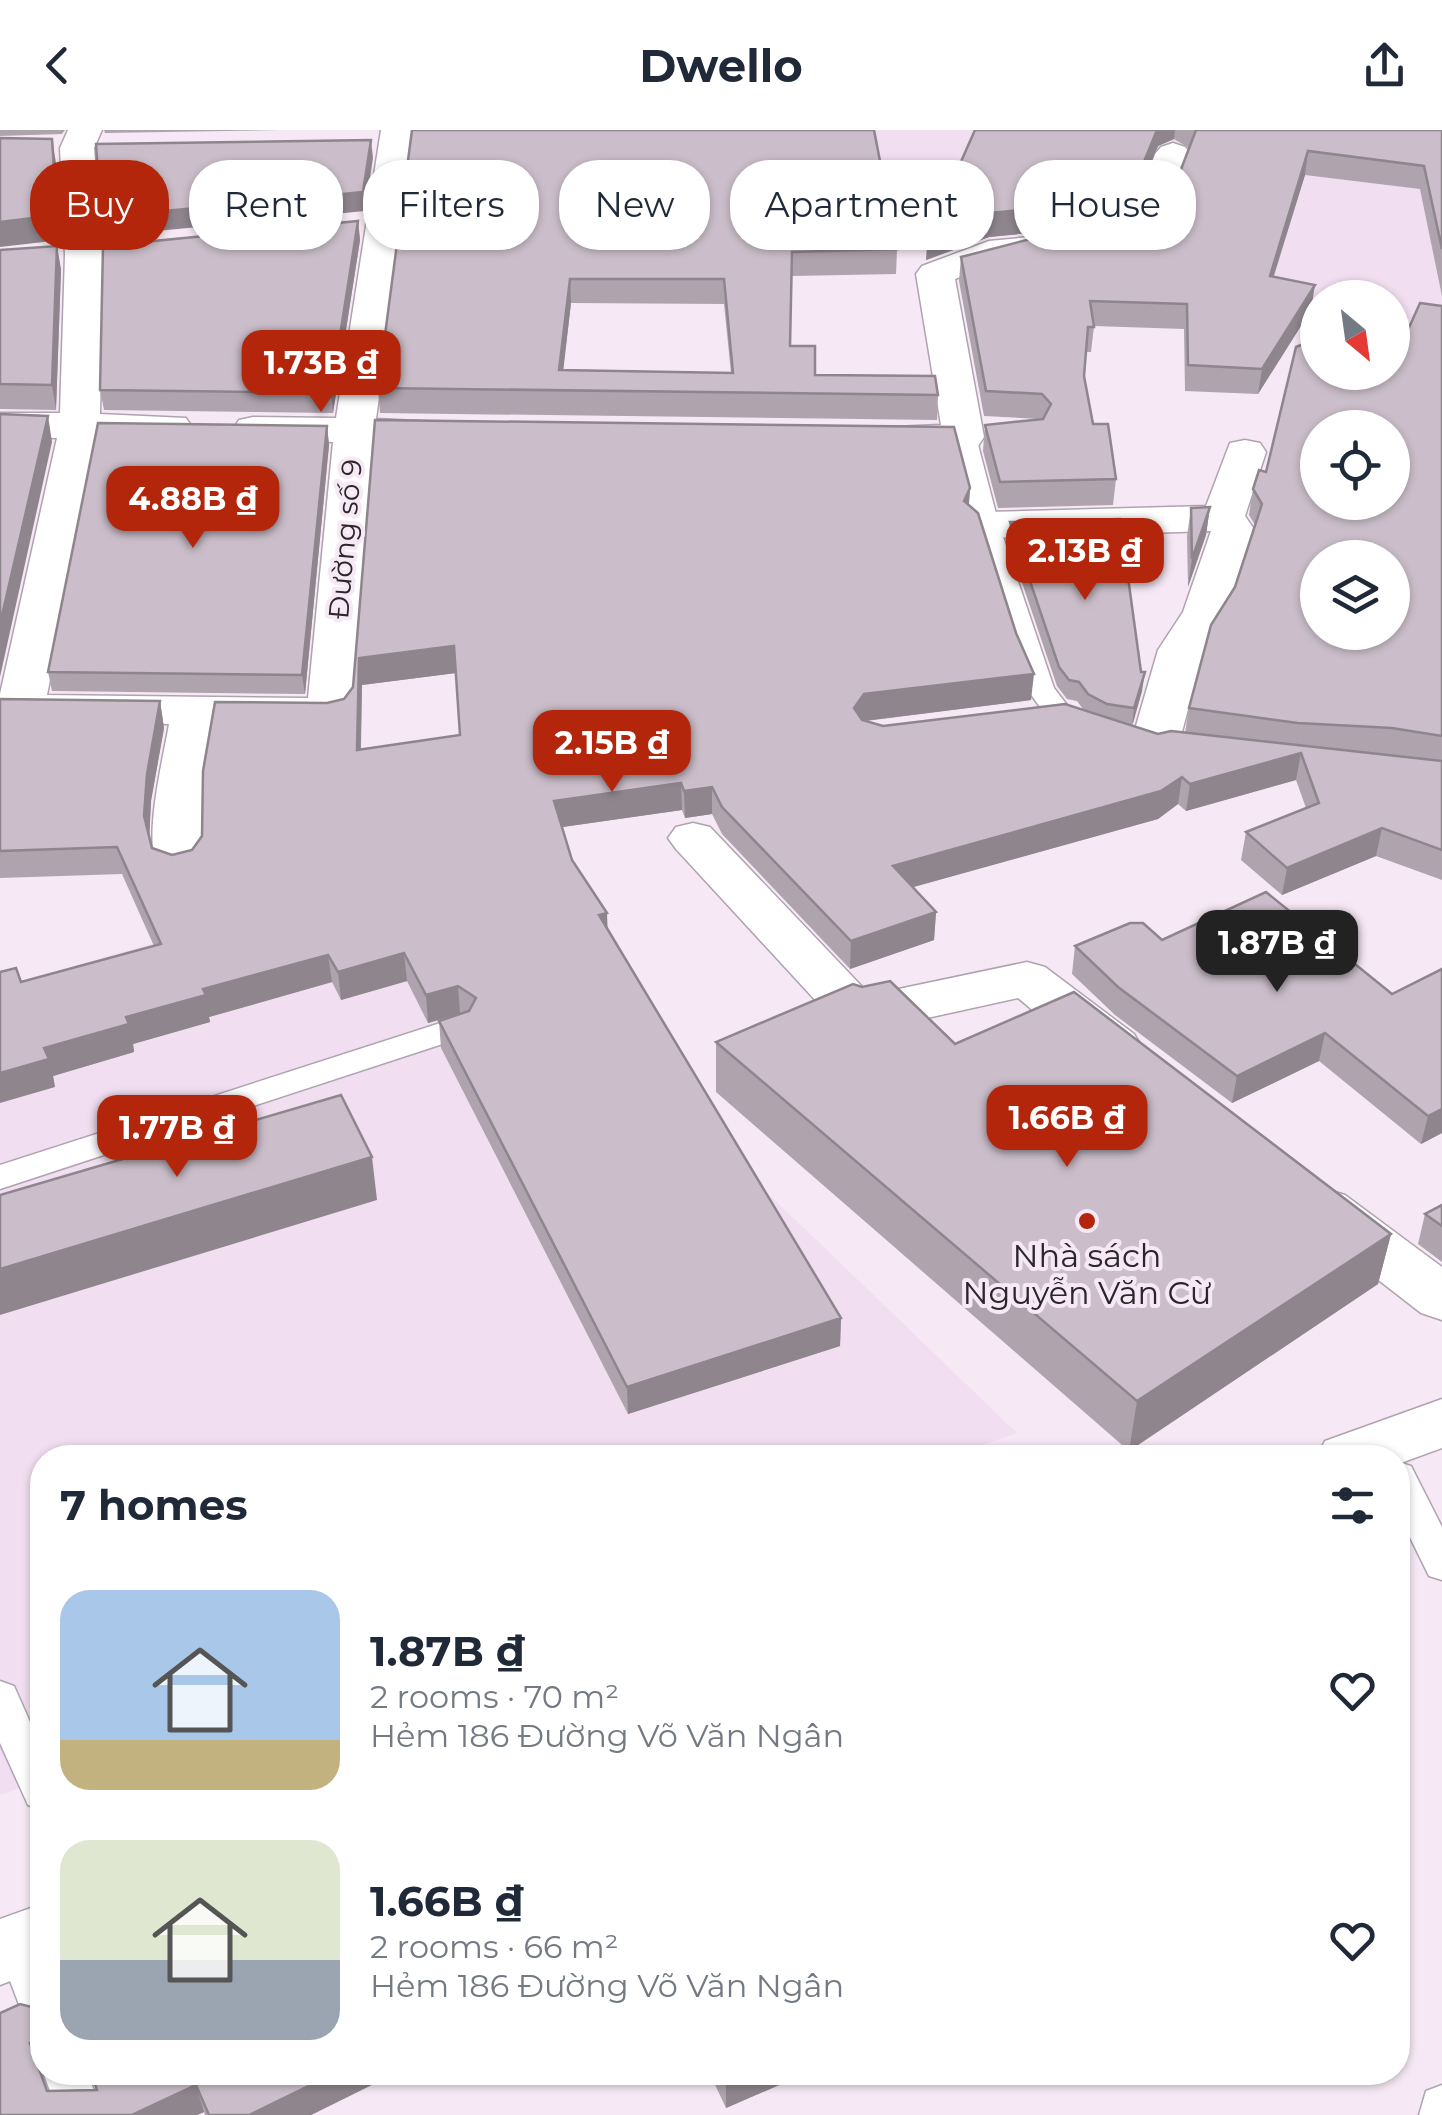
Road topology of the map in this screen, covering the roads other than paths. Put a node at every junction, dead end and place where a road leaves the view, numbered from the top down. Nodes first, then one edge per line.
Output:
1 (384, 139) edge
2 (93, 142) edge
3 (38, 148) edge
4 (1173, 154) dead end
5 (121, 251) edge
6 (67, 256) junction
7 (0, 426) edge
8 (80, 426) junction
9 (354, 430) junction
10 (490, 432) edge
11 (974, 434) junction
12 (844, 436) edge
13 (1245, 452) dead end
14 (1222, 518) junction
15 (986, 524) junction
16 (11, 708) edge
17 (195, 710) junction
18 (1145, 741) joint
19 (693, 838) dead end
20 (178, 864) edge
21 (459, 1028) edge
22 (1150, 1074) edge
23 (0, 1177) edge
24 (1288, 1180) edge
25 (1442, 1298) edge
26 (1442, 1423) edge
27 (1404, 1445) edge
28 (1410, 1511) edge
29 (1442, 1565) edge
30 (0, 1698) edge
31 (30, 1766) edge
32 (20, 1945) edge
33 (30, 1975) edge
34 (70, 2085) edge
35 (1442, 2106) edge
36 (80, 2115) edge
37 (1441, 2115) edge

1 - 9 street, Đường số 9
2 - 3 street
2 - 6 street
4 - 11 street
5 - 6 street
6 - 8 street
7 - 8 street, Đường số 9
8 - 9 street, Đường số 9
8 - 16 street
9 - 10 street, Đường số 9
9 - 17 street, Đường số 9
11 - 12 street
11 - 15 lane
13 - 14 street
14 - 15 street
14 - 18 street
15 - 18 lane
16 - 17 street
17 - 20 street
19 - 22 street
21 - 23 lane
24 - 25 street
26 - 27 street
28 - 29 lane
30 - 31 lane
32 - 33 lane
34 - 36 lane
35 - 37 lane

